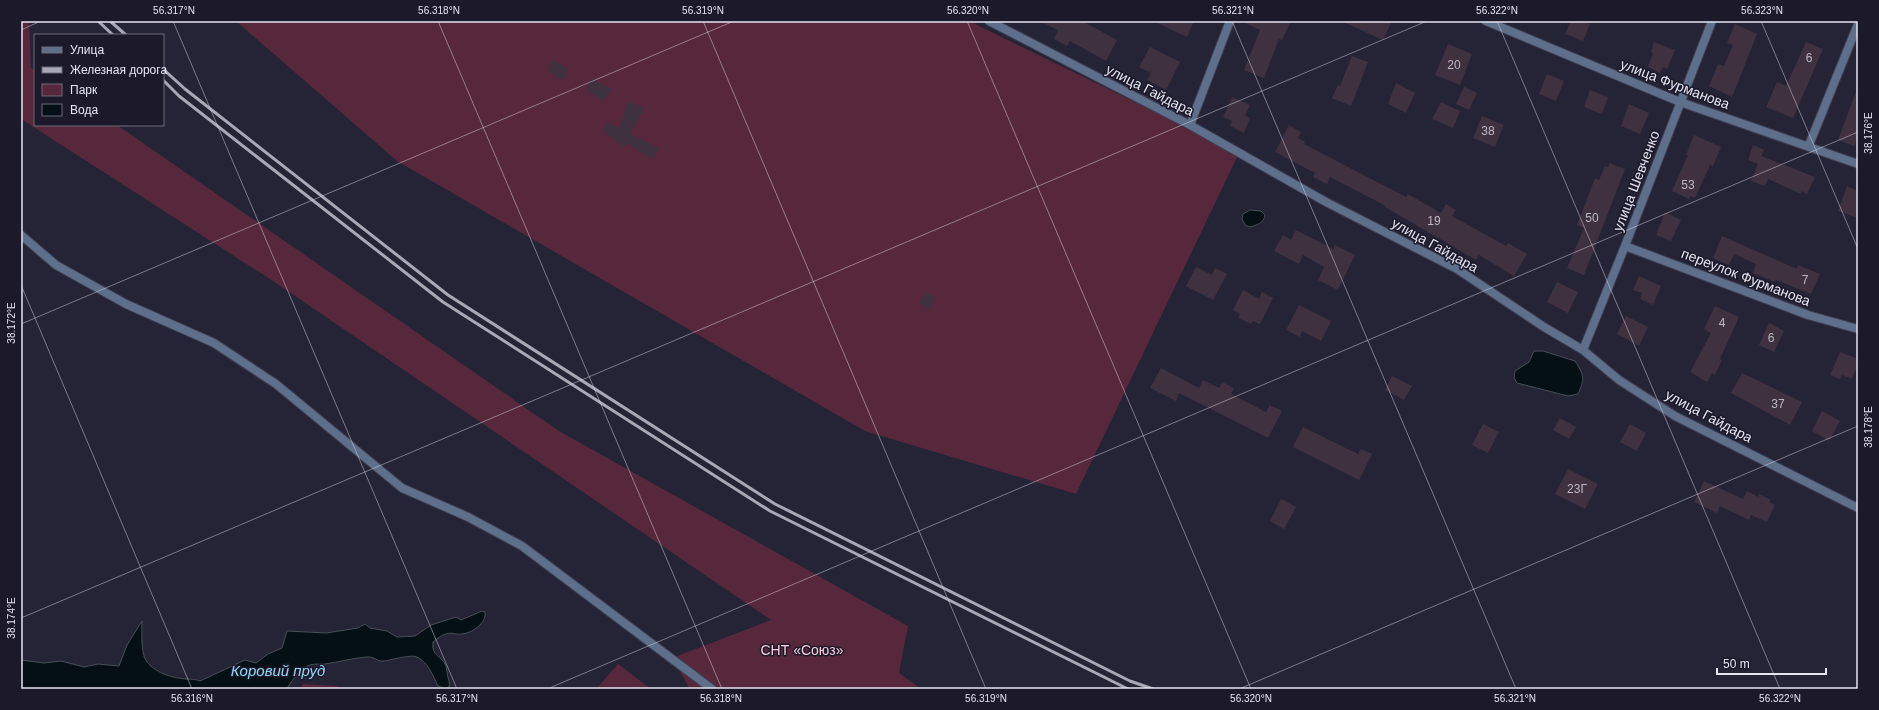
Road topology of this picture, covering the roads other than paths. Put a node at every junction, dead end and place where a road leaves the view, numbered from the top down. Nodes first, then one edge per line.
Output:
1 (989, 21) edge
2 (1230, 21) edge
3 (1486, 21) edge
4 (1712, 21) edge
5 (1858, 24) edge
6 (1680, 102) junction
7 (1190, 125) junction
8 (1809, 146) junction
9 (1858, 164) edge
10 (21, 235) edge
11 (1625, 246) junction
12 (1858, 329) edge
13 (1583, 350) junction
14 (1858, 508) edge
15 (712, 689) edge

1 - 7 street, улица Гайдара
2 - 7 street
3 - 6 street, улица Фурманова
4 - 6 street, улица Шевченко
5 - 8 street
6 - 8 street, улица Фурманова
6 - 11 street, улица Шевченко
7 - 13 street, улица Гайдара
8 - 9 street, улица Фурманова
10 - 15 street
11 - 12 street, переулок Фурманова
11 - 13 street, улица Шевченко
13 - 14 street, улица Гайдара

